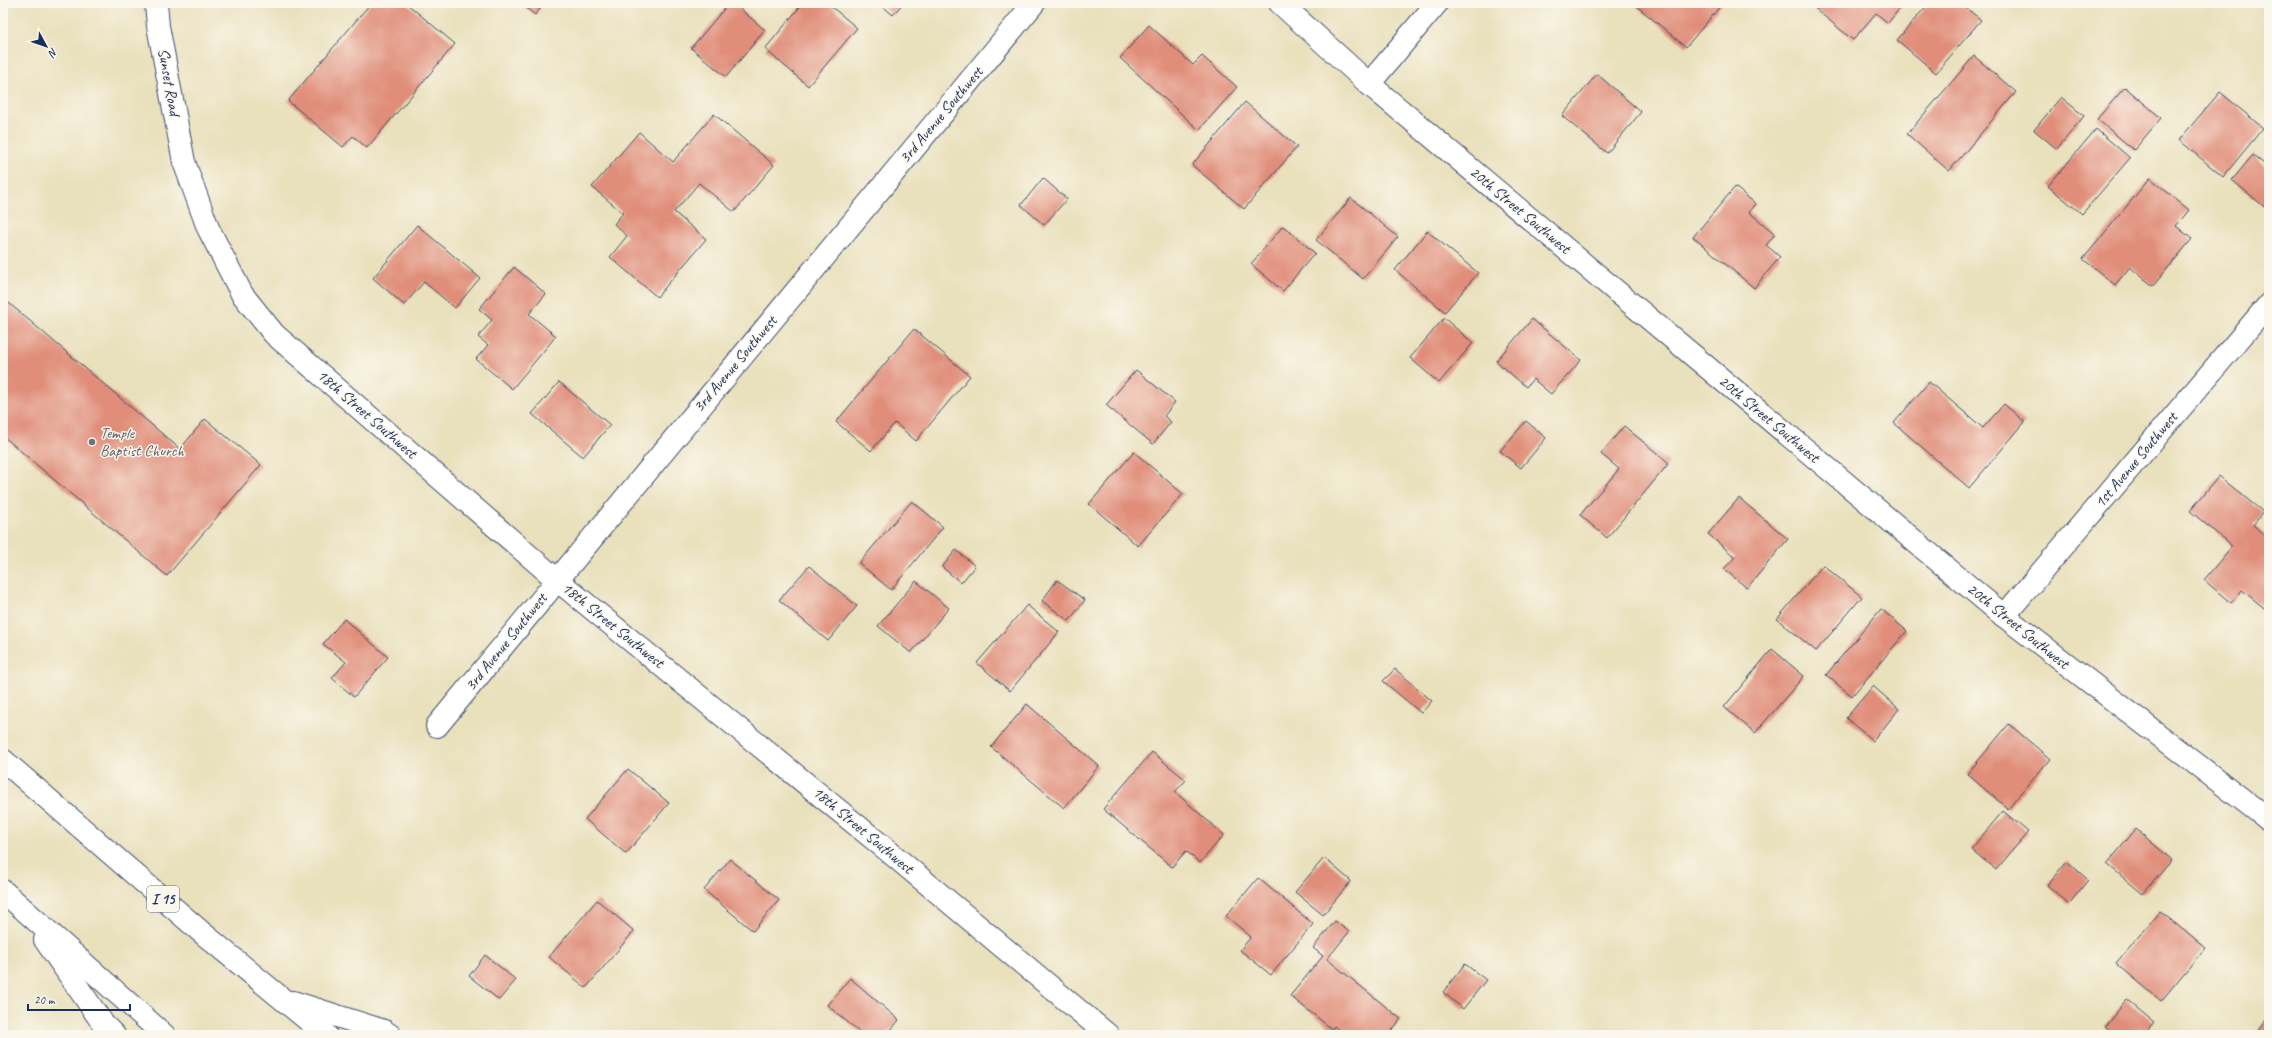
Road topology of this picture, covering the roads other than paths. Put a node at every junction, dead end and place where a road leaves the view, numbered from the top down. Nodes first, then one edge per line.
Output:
1 (156, 3) edge
2 (1034, 3) edge
3 (1280, 3) edge
4 (1437, 3) edge
5 (1369, 84) junction
6 (184, 162) joint
7 (2269, 304) edge
8 (557, 580) junction
9 (2004, 616) junction
10 (437, 726) dead end
11 (3, 760) edge
12 (2269, 820) edge
13 (3, 891) edge
14 (24, 909) junction
15 (281, 998) junction
16 (114, 1035) edge
17 (164, 1035) edge
18 (326, 1035) edge
19 (390, 1035) edge
20 (1108, 1035) edge

1 - 6 main road, Sunset Road
2 - 8 main road, 3rd Avenue Southwest
3 - 5 main road, 20th Street Southwest
4 - 5 main road
5 - 9 main road, 20th Street Southwest
6 - 8 main road, 18th Street Southwest
7 - 9 main road, 1st Avenue Southwest
8 - 10 main road, 3rd Avenue Southwest
8 - 20 main road, 18th Street Southwest
9 - 12 main road, 20th Street Southwest
11 - 15 main road, I 15
13 - 14 main road
14 - 16 main road
14 - 17 main road
15 - 18 main road, I 15
15 - 19 main road

